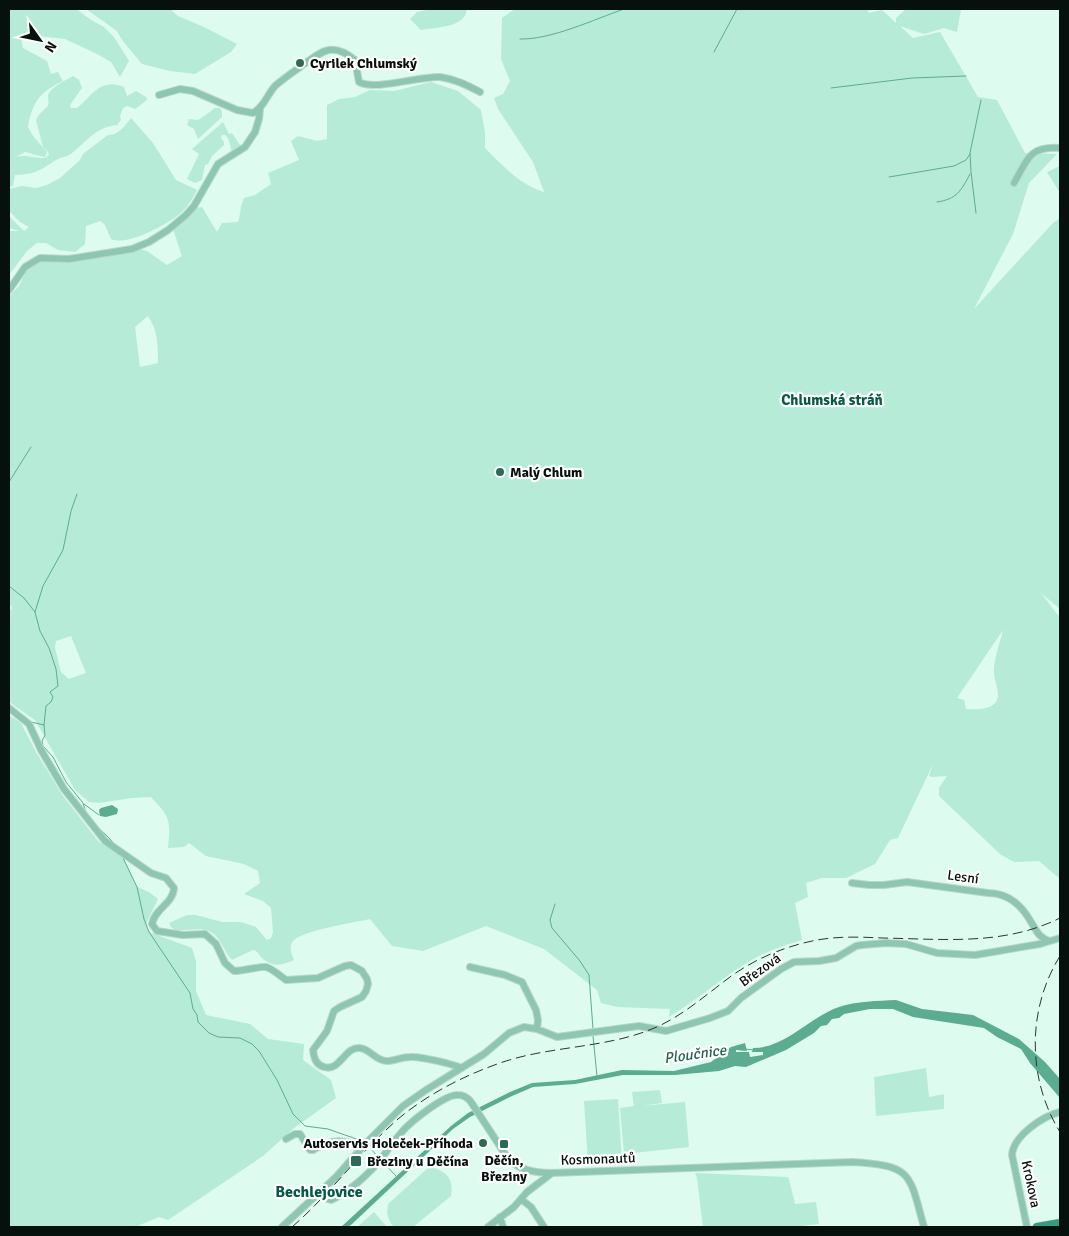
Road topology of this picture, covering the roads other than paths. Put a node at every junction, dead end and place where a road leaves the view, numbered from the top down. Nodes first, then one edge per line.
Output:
1 (480, 92) dead end
2 (159, 94) dead end
3 (260, 109) junction
4 (253, 113) junction
5 (259, 119) junction
6 (1060, 148) edge
7 (1014, 183) dead end
8 (9, 290) edge
9 (9, 708) edge
10 (852, 883) dead end
11 (1060, 938) edge
12 (1050, 941) junction
13 (470, 967) dead end
14 (537, 1029) junction
15 (462, 1068) junction
16 (1060, 1112) edge
17 (286, 1139) dead end
18 (363, 1146) junction
19 (537, 1173) junction
20 (552, 1173) junction
21 (540, 1183) junction
22 (319, 1193) junction
23 (521, 1199) junction
24 (500, 1217) junction
25 (1060, 1223) edge
26 (282, 1227) edge
27 (488, 1227) edge
28 (502, 1227) edge
29 (544, 1227) edge
30 (924, 1227) edge
31 (1027, 1227) edge
32 (1038, 1227) edge

1 - 3 street
2 - 4 street
3 - 4 street
3 - 5 street
4 - 5 street
5 - 8 street
6 - 7 street
9 - 15 street
10 - 12 street, Lesní
11 - 12 street, Březová
12 - 14 street, Březová
13 - 14 street
14 - 15 street
15 - 18 street
16 - 31 street, Krokova
17 - 18 street
18 - 22 street
19 - 20 street
19 - 21 street
19 - 22 street
20 - 21 street, Kosmonautů
20 - 30 street, Kosmonautů
21 - 23 street, Kosmonautů
22 - 26 street
23 - 24 street, Kosmonautů
23 - 29 street
24 - 27 street, Kosmonautů
24 - 28 street
25 - 32 main road

